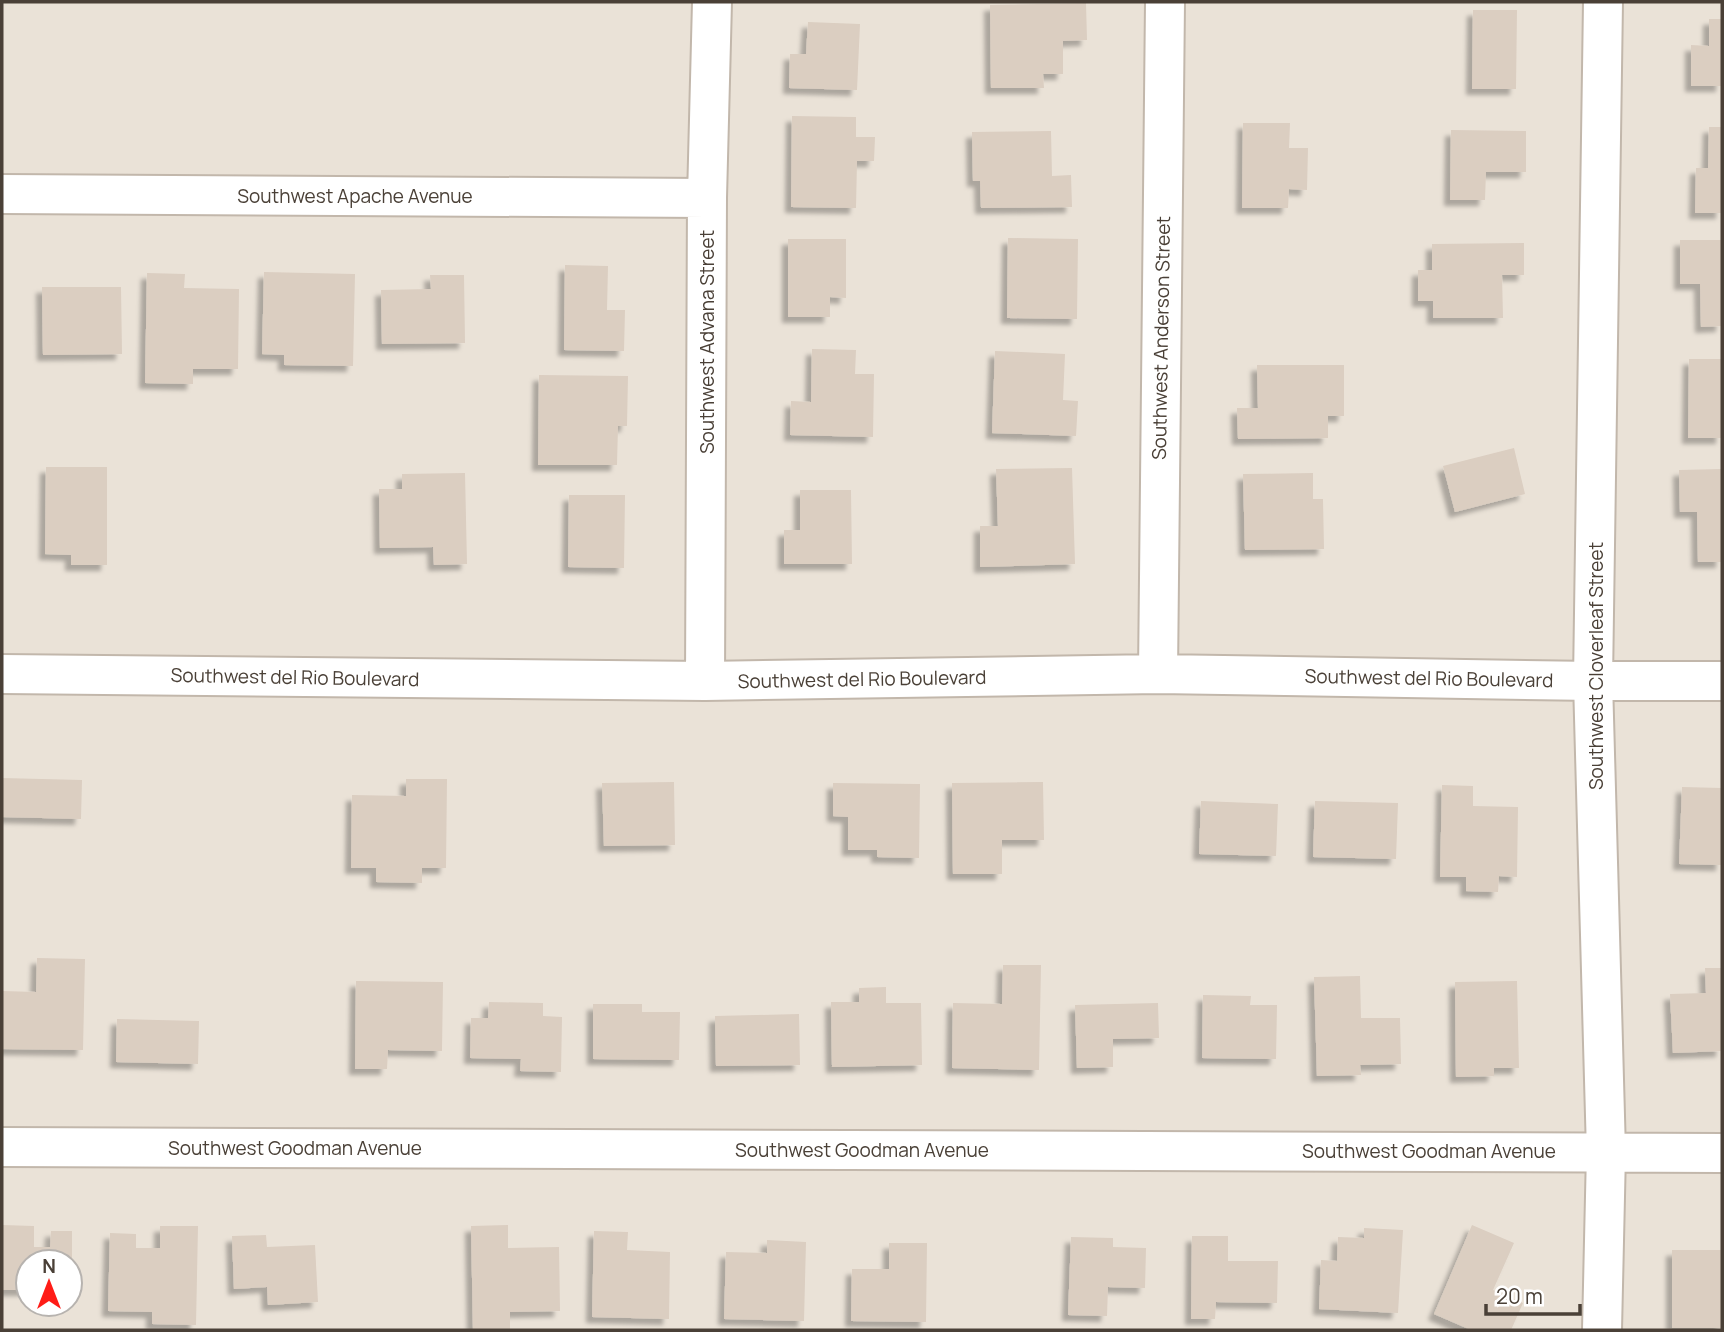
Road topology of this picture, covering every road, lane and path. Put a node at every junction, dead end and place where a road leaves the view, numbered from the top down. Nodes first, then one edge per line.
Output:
1 (712, 2) edge
2 (1165, 2) edge
3 (1603, 2) edge
4 (2, 194) edge
5 (708, 198) junction
6 (2, 674) edge
7 (1158, 674) junction
8 (705, 681) junction
9 (1593, 681) junction
10 (1722, 681) edge
11 (2, 1147) edge
12 (1606, 1152) junction
13 (1722, 1153) edge
14 (1602, 1330) edge

1 - 5 street, Southwest Advana Street
2 - 7 street, Southwest Anderson Street
3 - 9 street, Southwest Cloverleaf Street
4 - 5 street, Southwest Apache Avenue
5 - 8 street, Southwest Advana Street
6 - 8 street, Southwest del Rio Boulevard
7 - 8 street, Southwest del Rio Boulevard
7 - 9 street, Southwest del Rio Boulevard
9 - 10 street, Southwest del Rio Boulevard
9 - 12 street, Southwest Cloverleaf Street
11 - 12 street, Southwest Goodman Avenue
12 - 13 street, Southwest Goodman Avenue
12 - 14 street, Southwest Cloverleaf Street

